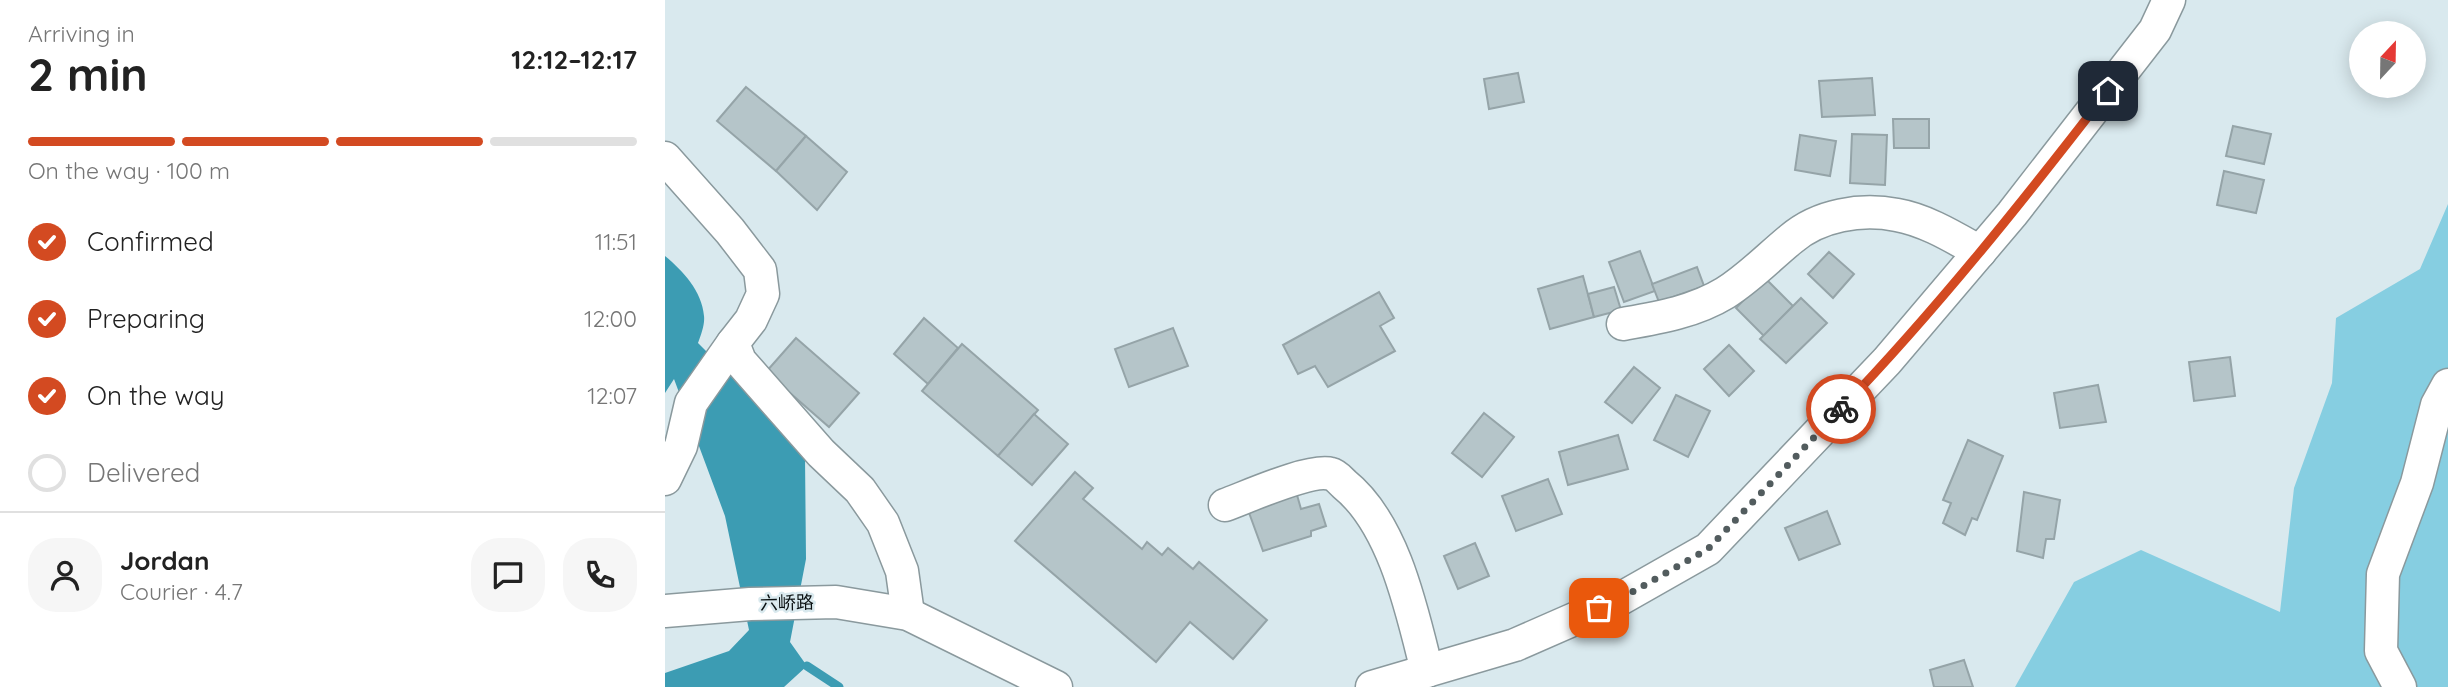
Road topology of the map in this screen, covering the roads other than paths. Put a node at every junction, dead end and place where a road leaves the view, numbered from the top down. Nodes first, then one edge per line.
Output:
1 (2169, 0) edge
2 (665, 159) edge
3 (1980, 251) junction
4 (1623, 324) dead end
5 (733, 343) junction
6 (2448, 385) edge
7 (665, 479) edge
8 (1225, 505) dead end
9 (665, 611) edge
10 (908, 614) junction
11 (1427, 671) junction
12 (1056, 687) edge
13 (1372, 687) edge
14 (2400, 687) edge

1 - 3 street
2 - 5 street
3 - 4 street
3 - 11 street
5 - 7 street
5 - 10 street
6 - 14 street
8 - 11 street
9 - 10 street, 六峤路
10 - 12 street, 六峤路
11 - 13 street

